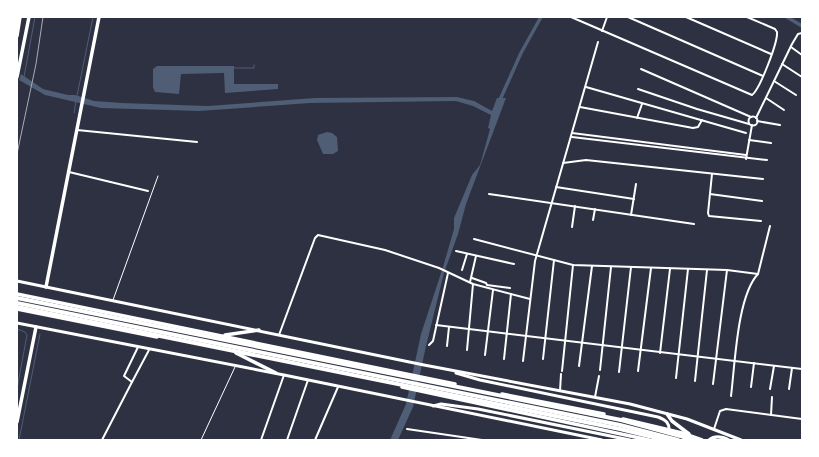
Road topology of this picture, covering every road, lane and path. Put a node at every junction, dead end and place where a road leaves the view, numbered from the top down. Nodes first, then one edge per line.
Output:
1 (20, 17) edge
2 (29, 17) edge
3 (99, 17) edge
4 (571, 17) edge
5 (607, 17) edge
6 (628, 17) edge
7 (686, 17) edge
8 (747, 17) edge
9 (602, 31) junction
10 (802, 33) edge
11 (17, 36) edge
12 (598, 42) dead end
13 (791, 48) junction
14 (771, 54) junction
15 (802, 55) edge
16 (782, 64) junction
17 (641, 69) dead end
18 (762, 76) junction
19 (17, 77) edge
20 (802, 77) edge
21 (774, 81) junction
22 (586, 87) junction
23 (638, 89) dead end
24 (796, 95) dead end
25 (766, 98) junction
26 (642, 104) junction
27 (580, 107) junction
28 (784, 110) dead end
29 (752, 117) junction
30 (637, 118) junction
31 (756, 118) junction
32 (702, 120) junction
33 (757, 122) junction
34 (750, 124) junction
35 (780, 125) dead end
36 (77, 130) junction
37 (572, 132) junction
38 (746, 133) dead end
39 (602, 136) junction
40 (571, 137) junction
41 (624, 139) junction
42 (749, 140) junction
43 (601, 141) junction
44 (197, 142) dead end
45 (771, 143) dead end
46 (624, 144) junction
47 (662, 144) junction
48 (662, 148) junction
49 (701, 149) junction
50 (701, 153) junction
51 (746, 155) junction
52 (746, 159) junction
53 (767, 160) dead end
54 (563, 163) junction
55 (69, 172) junction
56 (712, 174) junction
57 (158, 176) dead end
58 (763, 179) dead end
59 (636, 184) dead end
60 (556, 187) junction
61 (148, 191) dead end
62 (489, 194) dead end
63 (710, 194) junction
64 (634, 198) junction
65 (762, 201) dead end
66 (552, 202) junction
67 (575, 206) junction
68 (595, 209) junction
69 (631, 215) junction
70 (593, 220) dead end
71 (761, 221) dead end
72 (694, 224) dead end
73 (770, 226) dead end
74 (572, 227) dead end
75 (474, 239) dead end
76 (456, 250) dead end
77 (467, 254) junction
78 (536, 254) junction
79 (476, 256) junction
80 (554, 260) junction
81 (514, 264) dead end
82 (573, 265) junction
83 (592, 266) junction
84 (611, 267) junction
85 (631, 267) junction
86 (652, 268) junction
87 (670, 269) junction
88 (688, 269) junction
89 (462, 270) dead end
90 (707, 270) junction
91 (727, 270) junction
92 (447, 272) junction
93 (758, 274) junction
94 (472, 278) junction
95 (17, 281) edge
96 (470, 282) junction
97 (473, 284) junction
98 (46, 287) junction
99 (510, 288) dead end
100 (493, 290) junction
101 (17, 294) edge
102 (511, 294) junction
103 (17, 298) edge
104 (530, 299) junction
105 (113, 300) junction
106 (17, 303) edge
107 (17, 308) edge
108 (17, 323) edge
109 (436, 325) junction
110 (36, 327) junction
111 (450, 327) junction
112 (468, 329) junction
113 (259, 330) junction
114 (488, 332) junction
115 (506, 334) junction
116 (222, 335) junction
117 (279, 335) junction
118 (525, 337) junction
119 (546, 339) junction
120 (564, 342) junction
121 (582, 344) junction
122 (429, 345) dead end
123 (447, 346) dead end
124 (602, 346) junction
125 (138, 347) junction
126 (621, 348) junction
127 (148, 350) junction
128 (467, 350) dead end
129 (640, 350) junction
130 (236, 353) junction
131 (660, 353) junction
132 (485, 355) dead end
133 (679, 355) junction
134 (698, 357) junction
135 (504, 359) dead end
136 (543, 359) dead end
137 (716, 359) junction
138 (523, 361) dead end
139 (735, 361) junction
140 (754, 364) junction
141 (235, 366) junction
142 (579, 366) dead end
143 (774, 366) junction
144 (792, 368) junction
145 (445, 369) junction
146 (802, 369) edge
147 (600, 370) dead end
148 (562, 371) dead end
149 (619, 372) dead end
150 (638, 372) dead end
151 (276, 374) junction
152 (561, 374) dead end
153 (284, 375) junction
154 (599, 376) dead end
155 (676, 378) dead end
156 (308, 380) junction
157 (695, 381) dead end
158 (132, 382) junction
159 (713, 384) dead end
160 (338, 387) junction
161 (751, 387) dead end
162 (790, 389) dead end
163 (770, 390) dead end
164 (560, 391) junction
165 (731, 396) dead end
166 (595, 397) junction
167 (772, 397) dead end
168 (433, 406) junction
169 (667, 414) junction
170 (771, 415) junction
171 (802, 419) edge
172 (17, 422) edge
173 (407, 429) dead end
174 (714, 429) junction
175 (690, 436) junction
176 (102, 440) edge
177 (201, 440) edge
178 (261, 440) edge
179 (287, 440) edge
180 (315, 440) edge
181 (482, 440) edge
182 (602, 440) edge
183 (630, 440) edge
184 (649, 440) edge
185 (666, 440) edge
186 (678, 440) edge
187 (695, 440) edge
188 (702, 440) edge
189 (710, 440) edge
190 (729, 440) edge
191 (741, 440) edge

1 - 11 main road
2 - 19 main road
3 - 36 main road
4 - 9 street
5 - 9 street
6 - 18 street
7 - 14 street
8 - 14 street
9 - 18 street
10 - 13 street
12 - 22 street
13 - 15 street
13 - 16 street
14 - 18 street
16 - 20 street
16 - 21 street
17 - 29 street
21 - 24 street
21 - 25 street
22 - 26 street
22 - 27 street
23 - 34 street
25 - 28 street
25 - 31 street
26 - 30 street
26 - 32 street
27 - 30 street
27 - 37 street
29 - 31 street
29 - 34 street
30 - 32 street
31 - 33 street
32 - 38 street
33 - 34 street
33 - 35 street
34 - 42 street
36 - 44 street
36 - 55 main road
37 - 39 street
37 - 40 street
39 - 41 street
39 - 43 street
40 - 43 street
40 - 54 street
41 - 46 street
41 - 47 street
42 - 45 street
42 - 51 street
43 - 46 street
46 - 48 street
47 - 48 street
47 - 49 street
48 - 50 street
49 - 50 street
49 - 51 street
50 - 52 street
51 - 52 street
52 - 53 street
54 - 56 street
54 - 60 street
55 - 61 street
55 - 98 main road
56 - 58 street
56 - 63 street
57 - 105 lane
59 - 64 street
60 - 64 street
60 - 66 street
62 - 66 street
63 - 65 street
63 - 71 street
64 - 69 street
66 - 67 street
66 - 78 street
67 - 68 street
67 - 74 street
68 - 69 street
68 - 70 street
69 - 72 street
73 - 93 street
75 - 78 street
76 - 77 street
77 - 79 street
77 - 89 street
78 - 80 street
78 - 104 street
79 - 81 street
79 - 94 street
80 - 82 street
80 - 119 street
82 - 83 street
82 - 120 street
83 - 84 street
83 - 121 street
84 - 85 street
84 - 124 street
85 - 86 street
85 - 126 street
86 - 87 street
86 - 129 street
87 - 88 street
87 - 131 street
88 - 90 street
88 - 133 street
90 - 91 street
90 - 134 street
91 - 93 street
91 - 137 street
92 - 96 street
92 - 109 street
92 - 117 street
93 - 139 street
94 - 96 street
94 - 99 street
95 - 98 main road
96 - 97 street
97 - 100 street
97 - 112 street
98 - 105 main road
100 - 102 street
100 - 114 street
101 - 116 main road
102 - 104 street
102 - 115 street
103 - 187 highway
104 - 118 street
105 - 113 main road
106 - 186 highway
107 - 130 main road
107 - 185 highway
108 - 110 main road
109 - 111 street
109 - 122 street
110 - 125 main road
110 - 172 main road
111 - 112 street
111 - 123 street
112 - 114 street
112 - 128 street
113 - 116 main road
113 - 117 main road
114 - 115 street
114 - 132 street
115 - 118 street
115 - 135 street
116 - 175 main road
117 - 145 main road
118 - 119 street
118 - 138 street
119 - 120 street
119 - 136 street
120 - 121 street
120 - 148 street
121 - 124 street
121 - 142 street
124 - 126 street
124 - 147 street
125 - 127 main road
125 - 158 street
126 - 129 street
126 - 149 street
127 - 141 main road
127 - 158 street
129 - 131 street
129 - 150 street
130 - 151 main road
130 - 184 main road
131 - 133 street
133 - 134 street
133 - 155 street
134 - 137 street
134 - 157 street
137 - 139 street
137 - 159 street
139 - 140 street
139 - 165 street
140 - 143 street
140 - 161 street
141 - 151 main road
141 - 177 lane
143 - 144 street
143 - 163 street
144 - 146 street
144 - 162 street
145 - 164 main road
145 - 185 main road
151 - 153 main road
152 - 164 street
153 - 156 main road
153 - 178 street
154 - 166 street
156 - 160 main road
156 - 179 street
158 - 176 street
160 - 168 main road
160 - 180 street
164 - 166 main road
166 - 169 main road
167 - 170 street
168 - 182 main road
168 - 183 main road
169 - 174 main road
169 - 175 main road
170 - 171 street
170 - 174 street
173 - 181 street
174 - 191 main road
175 - 188 main road
189 - 190 main road

